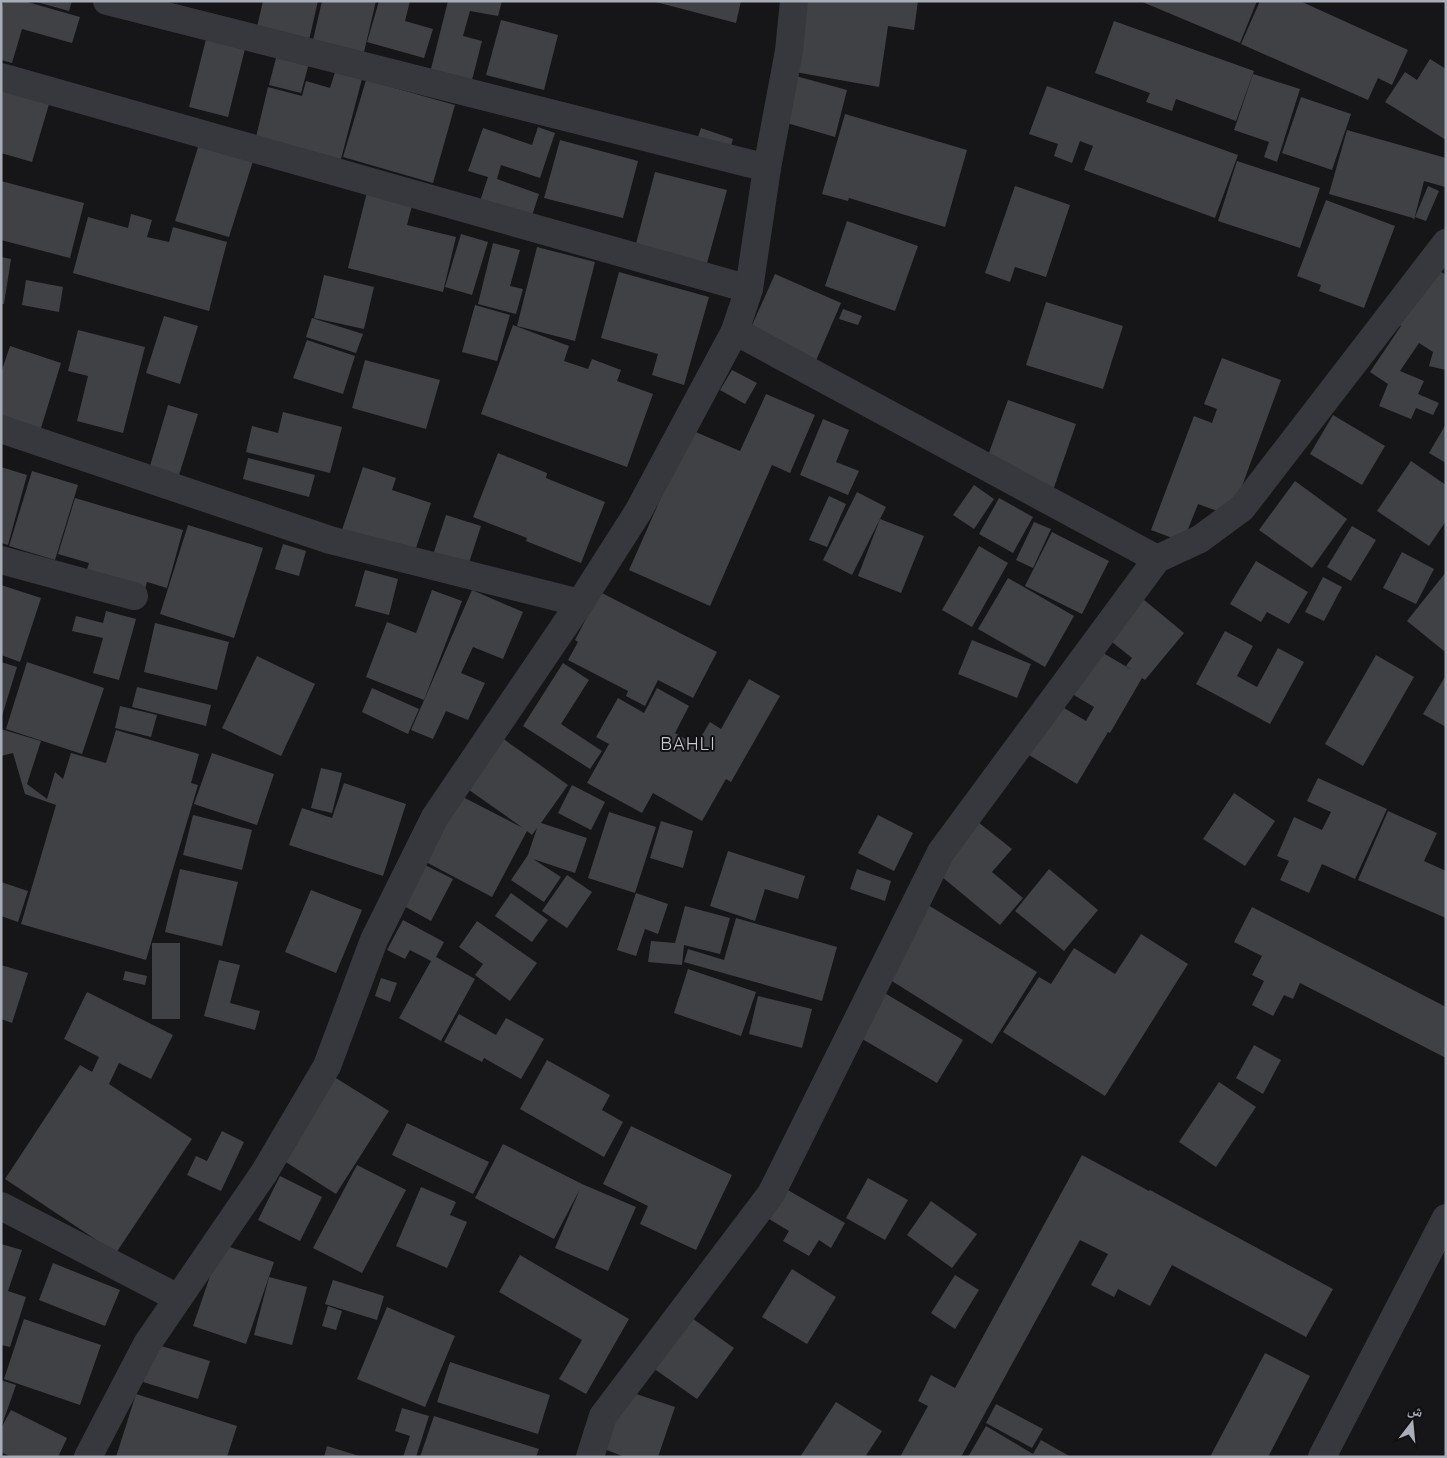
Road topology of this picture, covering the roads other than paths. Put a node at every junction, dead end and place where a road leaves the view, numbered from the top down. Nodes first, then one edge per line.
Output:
1 (106, 1) edge
2 (794, 1) edge
3 (1, 77) edge
4 (767, 168) junction
5 (1446, 243) edge
6 (750, 288) junction
7 (735, 331) junction
8 (1, 429) edge
9 (1157, 558) junction
10 (1, 560) edge
11 (134, 596) dead end
12 (580, 603) junction
13 (1, 1206) edge
14 (1446, 1218) edge
15 (178, 1298) junction
16 (88, 1457) edge
17 (590, 1457) edge
18 (1322, 1457) edge

1 - 4 street
2 - 4 street
3 - 6 street
4 - 6 street
5 - 9 street
6 - 7 street
7 - 9 street
7 - 12 street
8 - 12 street
9 - 17 street
10 - 11 street
12 - 15 street
13 - 15 street
14 - 18 street
15 - 16 street

